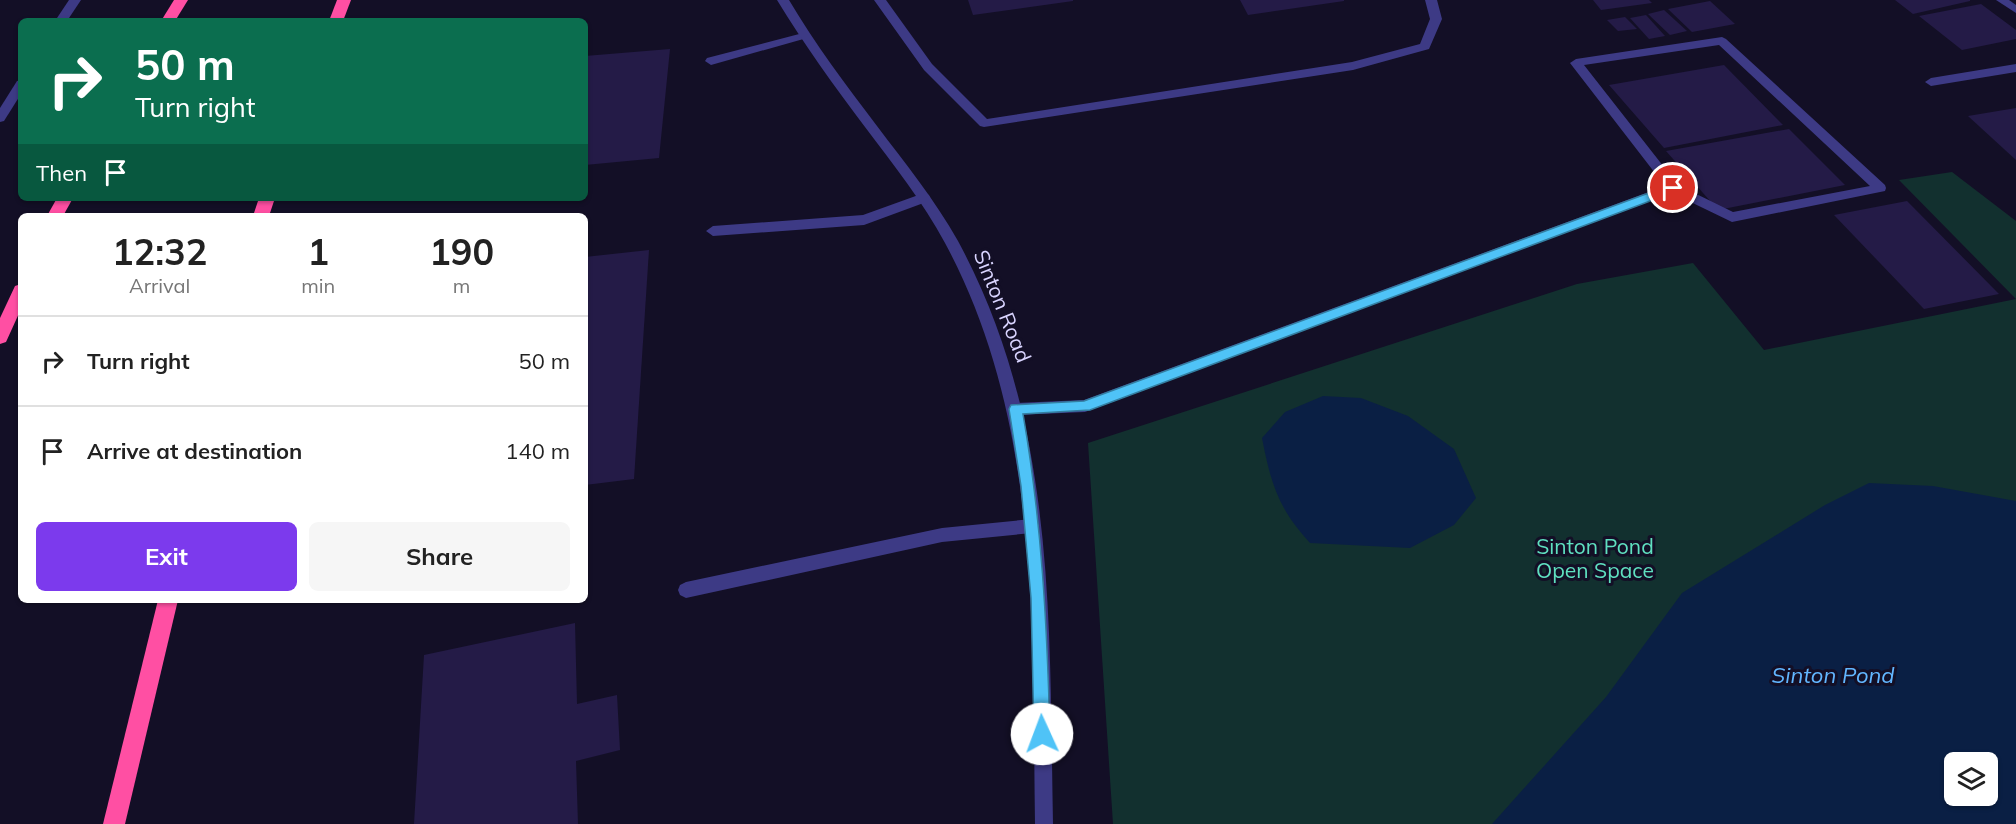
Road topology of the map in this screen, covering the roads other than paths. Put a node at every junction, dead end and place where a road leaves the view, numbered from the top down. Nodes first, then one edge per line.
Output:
1 (75, 0) edge
2 (182, 0) edge
3 (344, 0) edge
4 (783, 0) edge
5 (880, 0) edge
6 (1431, 0) edge
7 (63, 18) edge
8 (170, 18) edge
9 (337, 18) edge
10 (803, 36) junction
11 (711, 61) dead end
12 (2016, 68) edge
13 (1931, 82) dead end
14 (18, 89) edge
15 (0, 118) edge
16 (1673, 188) junction
17 (924, 198) junction
18 (713, 231) dead end
19 (18, 297) edge
20 (0, 337) edge
21 (1016, 409) junction
22 (1032, 526) junction
23 (686, 590) dead end
24 (167, 603) edge
25 (114, 824) edge
26 (1044, 824) edge

1 - 7 street
2 - 8 highway
3 - 9 highway
4 - 10 street, Sinton Road
5 - 6 street
10 - 11 street
10 - 17 street, Sinton Road
12 - 13 street
14 - 15 street
16 - 16 street
16 - 21 street
17 - 18 street
17 - 21 street, Sinton Road
19 - 20 highway
21 - 22 street, Sinton Road
22 - 23 street
22 - 26 street, Sinton Road
24 - 25 highway

